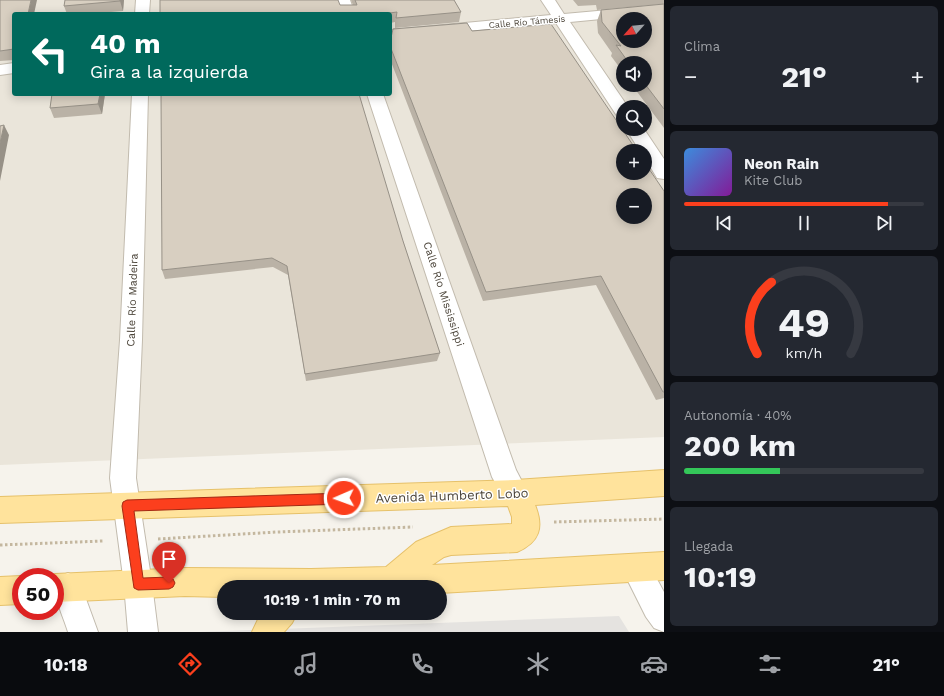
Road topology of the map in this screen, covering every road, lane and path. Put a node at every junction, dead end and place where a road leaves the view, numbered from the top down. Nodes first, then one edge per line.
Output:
1 (143, 0) edge
2 (343, 0) edge
3 (548, 0) edge
4 (664, 9) edge
5 (142, 12) edge
6 (347, 12) edge
7 (561, 19) junction
8 (392, 34) edge
9 (12, 68) edge
10 (0, 70) edge
11 (140, 96) edge
12 (376, 96) edge
13 (616, 102) edge
14 (639, 136) edge
15 (664, 173) edge
16 (664, 483) edge
17 (515, 493) junction
18 (127, 506) junction
19 (0, 510) edge
20 (664, 519) edge
21 (527, 523) junction
22 (416, 527) dead end
23 (132, 540) junction
24 (0, 545) edge
25 (664, 566) edge
26 (636, 569) junction
27 (393, 580) edge
28 (412, 580) edge
29 (217, 583) edge
30 (138, 584) junction
31 (64, 587) edge
32 (12, 590) edge
33 (0, 591) edge
34 (64, 593) edge
35 (664, 618) edge
36 (275, 620) edge
37 (83, 632) edge
38 (143, 632) edge
39 (267, 632) edge

1 - 5 street
2 - 6 street
3 - 7 street
4 - 7 street, Calle Río Támesis
7 - 8 street, Calle Río Támesis
7 - 13 street
9 - 10 street
11 - 18 street, Calle Río Madeira
12 - 17 street, Calle Río Mississippi
14 - 15 street
16 - 17 main road, Avenida Humberto Lobo
17 - 18 main road, Avenida Humberto Lobo
17 - 21 main road
18 - 19 main road, Avenida Humberto Lobo
18 - 23 street, Calle Río Madeira
20 - 21 path
21 - 27 main road
22 - 23 path
23 - 24 path
23 - 30 street, Calle Río Madeira
25 - 26 main road
26 - 28 main road
26 - 35 street
29 - 30 main road
30 - 31 main road
30 - 38 street, Calle Río Madeira
32 - 33 main road
34 - 37 street
36 - 39 main road

